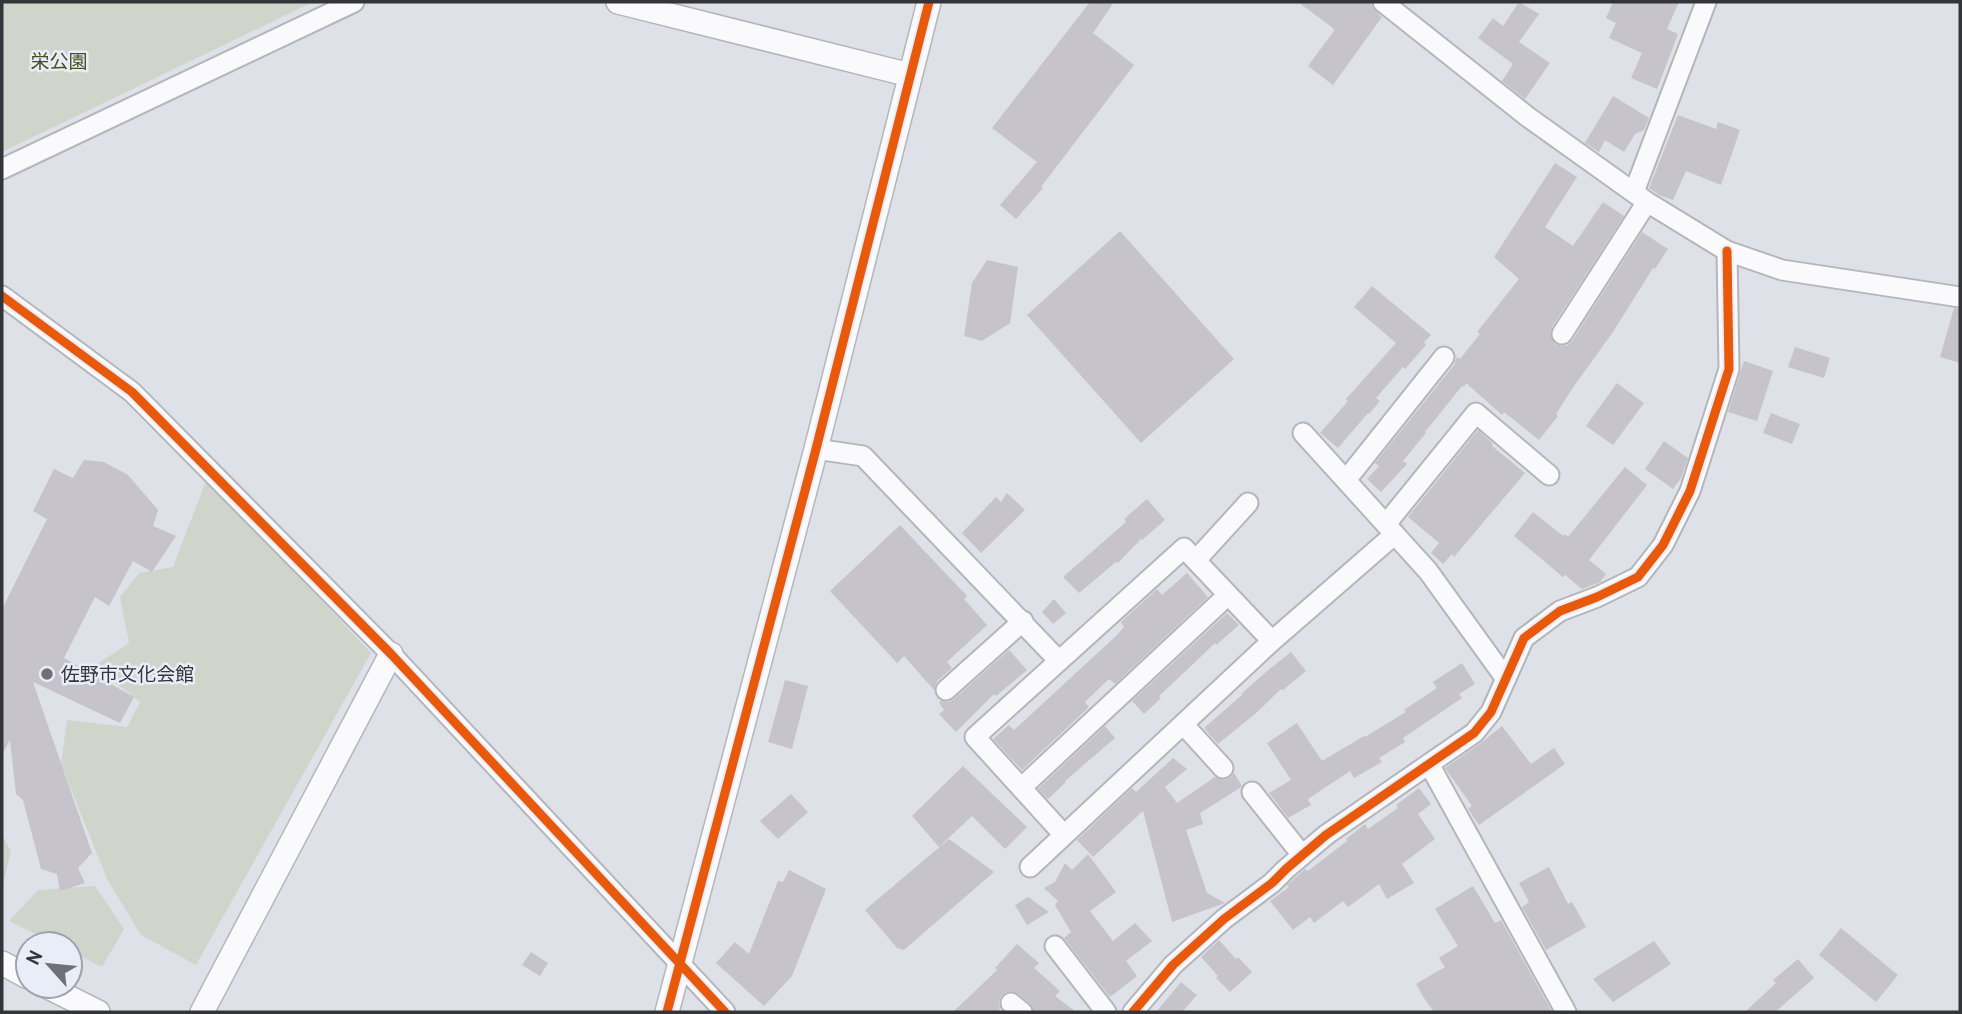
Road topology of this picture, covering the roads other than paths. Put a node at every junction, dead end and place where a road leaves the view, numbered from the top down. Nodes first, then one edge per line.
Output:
1 (354, 2) edge
2 (618, 2) edge
3 (929, 2) edge
4 (1383, 2) edge
5 (1706, 2) edge
6 (910, 75) junction
7 (2, 169) edge
8 (1641, 197) junction
9 (1727, 251) junction
10 (2, 296) edge
11 (1960, 297) edge
12 (1562, 334) dead end
13 (1444, 357) dead end
14 (1303, 433) dead end
15 (816, 449) junction
16 (1549, 475) dead end
17 (1346, 480) junction
18 (1248, 503) dead end
19 (1390, 529) junction
20 (1196, 560) junction
21 (1228, 595) junction
22 (1023, 621) junction
23 (1272, 641) junction
24 (391, 654) junction
25 (1059, 661) junction
26 (1506, 679) junction
27 (946, 690) dead end
28 (1183, 724) junction
29 (1429, 764) junction
30 (1223, 768) dead end
31 (1021, 788) junction
32 (1252, 792) dead end
33 (1064, 835) junction
34 (1302, 855) junction
35 (1030, 867) dead end
36 (1055, 946) dead end
37 (679, 961) junction
38 (74, 1000) edge
39 (98, 1012) edge
40 (202, 1012) edge
41 (667, 1012) edge
42 (726, 1012) edge
43 (1105, 1012) edge
44 (1133, 1012) edge
45 (1566, 1012) edge

1 - 7 street
2 - 6 street
3 - 6 street
4 - 8 street
5 - 8 street
6 - 15 street
8 - 9 street
8 - 12 street
9 - 11 street
9 - 26 street
10 - 24 street
13 - 17 street
14 - 17 street
15 - 22 street
15 - 37 street
16 - 19 street
17 - 19 street
18 - 20 street
19 - 23 street
19 - 26 street
20 - 21 street
20 - 25 street
21 - 23 street
21 - 31 street
22 - 25 street
22 - 27 street
23 - 28 street
24 - 37 street
24 - 40 street
25 - 31 street
26 - 29 street
28 - 30 street
28 - 33 street
29 - 34 street
29 - 45 street
31 - 33 street
32 - 34 street
33 - 35 street
34 - 44 street
36 - 43 street
37 - 41 street
37 - 42 street
38 - 39 street

